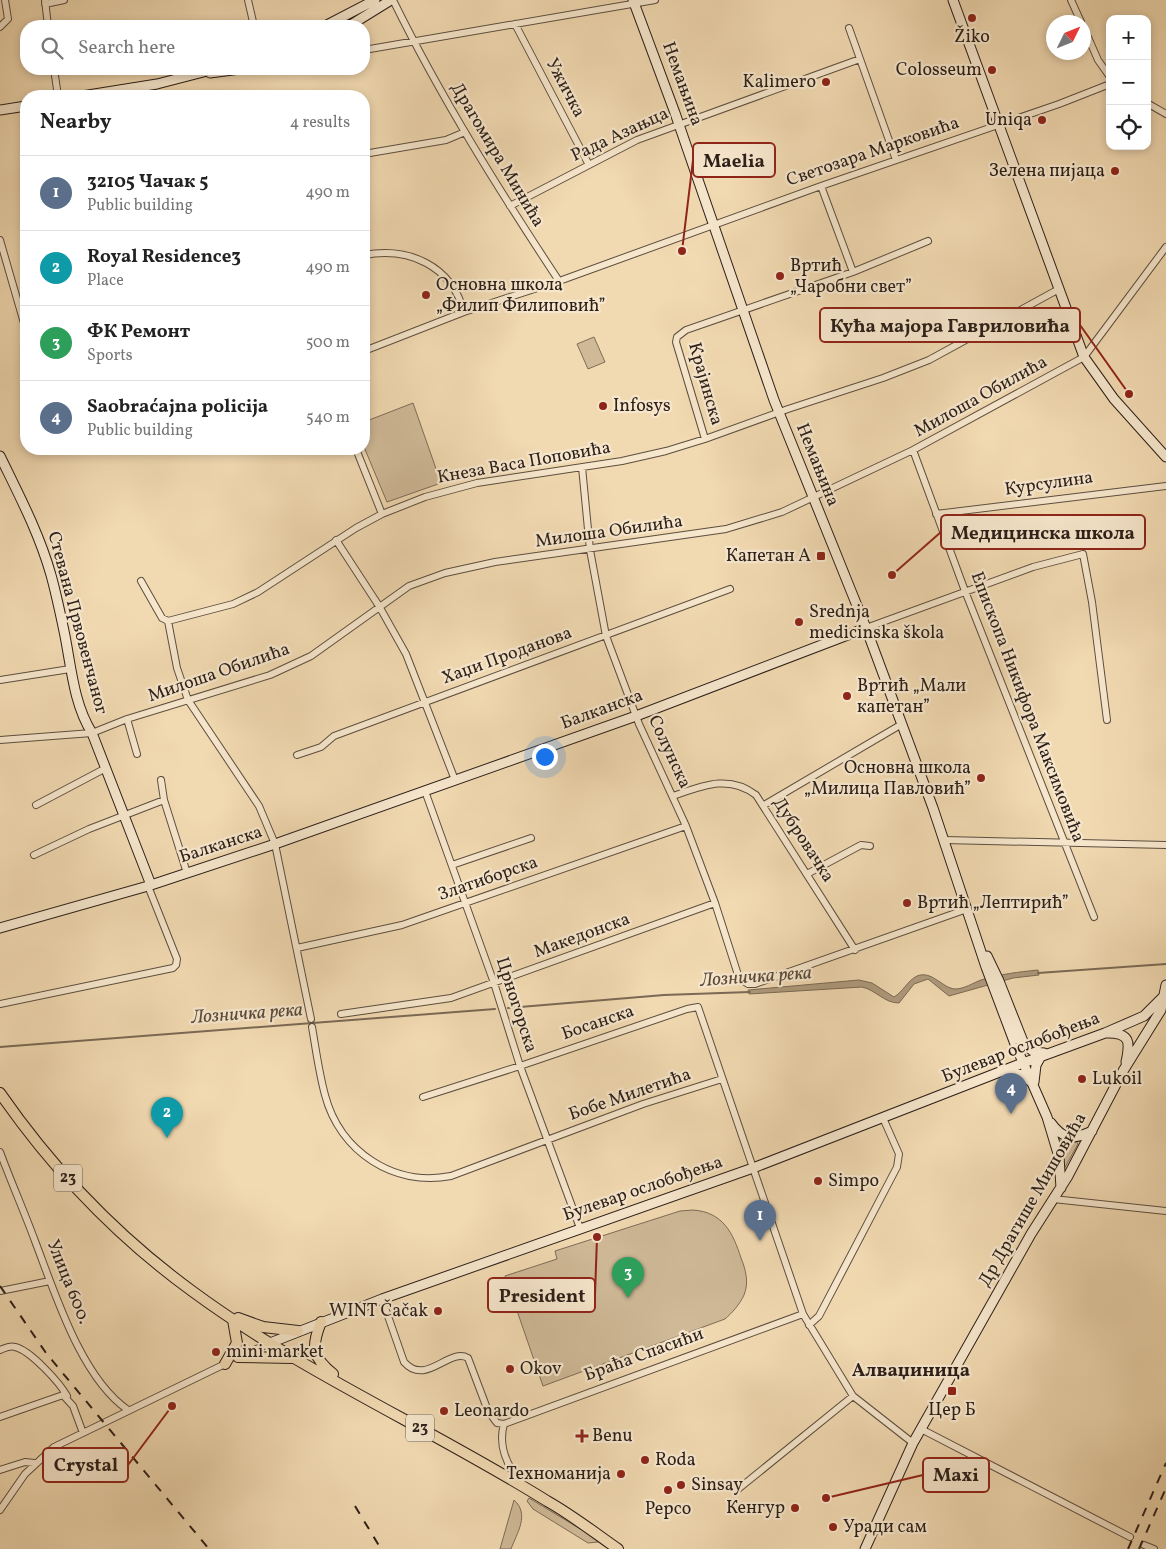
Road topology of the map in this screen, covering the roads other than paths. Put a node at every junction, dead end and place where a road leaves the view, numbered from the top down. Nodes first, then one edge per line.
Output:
1 (5, 0) edge
2 (64, 0) edge
3 (248, 0) edge
4 (375, 0) edge
5 (392, 0) edge
6 (655, 0) edge
7 (953, 0) edge
8 (1071, 0) edge
9 (45, 2) edge
10 (634, 2) edge
11 (1078, 15) edge
12 (47, 20) edge
13 (253, 20) edge
14 (337, 20) edge
15 (358, 20) edge
16 (515, 24) junction
17 (0, 27) edge
18 (849, 28) dead end
19 (414, 42) junction
20 (1091, 44) edge
21 (370, 49) edge
22 (860, 59) junction
23 (1106, 71) edge
24 (55, 75) edge
25 (196, 75) edge
26 (1106, 85) edge
27 (57, 90) edge
28 (120, 90) edge
29 (1150, 105) edge
30 (20, 107) edge
31 (0, 110) edge
32 (1166, 114) edge
33 (679, 124) junction
34 (998, 125) junction
35 (465, 132) junction
36 (370, 153) edge
37 (896, 160) junction
38 (589, 165) junction
39 (821, 186) junction
40 (510, 206) junction
41 (714, 225) junction
42 (0, 240) edge
43 (928, 241) dead end
44 (1166, 247) edge
45 (370, 255) edge
46 (853, 272) junction
47 (558, 281) junction
48 (1059, 289) junction
49 (20, 309) edge
50 (742, 310) junction
51 (464, 312) junction
52 (370, 349) edge
53 (1084, 357) junction
54 (778, 412) junction
55 (705, 439) junction
56 (913, 450) junction
57 (358, 455) edge
58 (0, 456) edge
59 (1166, 457) edge
60 (582, 467) junction
61 (1166, 486) edge
62 (813, 498) junction
63 (382, 514) junction
64 (936, 514) junction
65 (336, 540) junction
66 (590, 550) junction
67 (142, 581) dead end
68 (730, 588) dead end
69 (965, 590) junction
70 (379, 606) junction
71 (168, 622) junction
72 (866, 628) junction
73 (606, 636) junction
74 (70, 669) junction
75 (0, 680) edge
76 (188, 700) junction
77 (426, 702) junction
78 (636, 716) junction
79 (127, 719) junction
80 (1107, 720) dead end
81 (902, 724) junction
82 (92, 733) junction
83 (0, 740) edge
84 (137, 754) dead end
85 (297, 755) dead end
86 (106, 768) junction
87 (161, 780) dead end
88 (455, 780) junction
89 (425, 791) junction
90 (673, 796) junction
91 (164, 800) junction
92 (36, 805) dead end
93 (764, 805) junction
94 (125, 814) junction
95 (686, 826) junction
96 (531, 838) dead end
97 (944, 840) junction
98 (274, 844) junction
99 (1064, 844) junction
100 (870, 846) dead end
101 (1166, 846) edge
102 (34, 855) dead end
103 (452, 866) junction
104 (187, 873) junction
105 (808, 874) junction
106 (150, 885) junction
107 (464, 903) junction
108 (715, 903) junction
109 (967, 909) junction
110 (1094, 917) dead end
111 (15, 925) junction
112 (0, 928) edge
113 (0, 933) edge
114 (978, 940) junction
115 (297, 948) junction
116 (855, 950) junction
117 (494, 983) junction
118 (1165, 996) edge
119 (0, 1004) edge
120 (341, 1014) dead end
121 (311, 1018) dead end
122 (312, 1027) dead end
123 (1105, 1033) junction
124 (1015, 1044) junction
125 (1045, 1055) junction
126 (1024, 1062) junction
127 (520, 1066) junction
128 (1124, 1070) junction
129 (1001, 1072) junction
130 (722, 1079) junction
131 (1034, 1085) junction
132 (0, 1093) edge
133 (423, 1096) dead end
134 (883, 1118) junction
135 (1047, 1118) junction
136 (1093, 1131) junction
137 (548, 1140) junction
138 (0, 1152) edge
139 (753, 1168) junction
140 (1061, 1188) junction
141 (1053, 1198) junction
142 (1166, 1211) edge
143 (580, 1228) junction
144 (50, 1280) junction
145 (0, 1291) edge
146 (382, 1298) junction
147 (803, 1314) junction
148 (229, 1317) junction
149 (321, 1322) junction
150 (810, 1325) junction
151 (298, 1331) junction
152 (270, 1343) junction
153 (0, 1350) edge
154 (238, 1357) junction
155 (294, 1358) junction
156 (225, 1364) junction
157 (342, 1385) junction
158 (853, 1396) junction
159 (68, 1398) junction
160 (128, 1410) junction
161 (0, 1417) edge
162 (504, 1424) junction
163 (921, 1429) junction
164 (83, 1433) junction
165 (914, 1443) junction
166 (34, 1463) junction
167 (0, 1470) edge
168 (525, 1488) junction
169 (737, 1490) dead end
170 (0, 1510) edge
171 (1130, 1537) dead end
172 (1144, 1545) dead end
173 (618, 1549) edge
174 (865, 1549) edge
175 (1154, 1549) edge

1 - 17 street
2 - 9 street
3 - 13 street
4 - 14 street
5 - 15 street
5 - 19 street, Драгомира Минића
6 - 10 street
7 - 34 street
8 - 11 street
9 - 12 street
10 - 16 street
10 - 33 street, Немањина
16 - 19 street
16 - 38 street, Ужичка
18 - 22 street
19 - 21 street
19 - 35 street, Драгомира Минића
20 - 23 street
22 - 33 street, Рада Азањца
22 - 37 street
24 - 27 street
25 - 28 street
26 - 34 street, Светозара Марковића
29 - 32 street
30 - 31 street
33 - 38 street, Рада Азањца
33 - 41 street, Немањина
34 - 37 street, Светозара Марковића
34 - 48 street
35 - 36 street
35 - 40 street, Драгомира Минића
37 - 39 street, Светозара Марковића
38 - 40 street, Рада Азањца
39 - 41 street, Светозара Марковића
39 - 46 street
40 - 47 street, Драгомира Минића
41 - 47 street, Светозара Марковића
41 - 50 street, Немањина
42 - 49 street
43 - 46 street
44 - 53 street, Милоша Обилића
45 - 51 street
46 - 50 street
47 - 51 street, Светозара Марковића
48 - 53 street
48 - 54 street, Кнеза Васа Поповића
50 - 54 street, Немањина
50 - 55 street, Крајинска
51 - 52 street, Светозара Марковића
53 - 56 street, Милоша Обилића
53 - 59 street
54 - 55 street, Кнеза Васа Поповића
54 - 62 street, Немањина
55 - 60 street, Кнеза Васа Поповића
56 - 62 street, Милоша Обилића
56 - 64 street, Епископа Никифора Максимовића
57 - 63 street
58 - 74 street, Стевана Првовенчаног
60 - 63 street, Кнеза Васа Поповића
60 - 66 street, Солунска
61 - 64 street, Курсулина
62 - 66 street, Милоша Обилића
62 - 72 street, Немањина
63 - 65 street, Кнеза Васа Поповића
64 - 69 street, Епископа Никифора Максимовића
65 - 70 street
65 - 71 street, Кнеза Васа Поповића
66 - 70 street, Милоша Обилића
66 - 73 street, Солунска
67 - 71 street
68 - 73 street, Хаџи Проданова
69 - 72 street, Балканска
69 - 80 street, Балканска
69 - 99 street, Епископа Никифора Максимовића
70 - 76 street, Милоша Обилића
70 - 77 street
71 - 76 street
72 - 78 street, Балканска
72 - 81 street, Немањина
73 - 77 street, Хаџи Проданова
73 - 78 street, Солунска
74 - 75 street
74 - 82 street, Стевана Првовенчаног
76 - 79 street, Милоша Обилића
76 - 98 street
77 - 85 street, Хаџи Проданова
77 - 88 street
78 - 88 street, Балканска
78 - 90 street, Солунска
79 - 82 street, Милоша Обилића
79 - 84 street
81 - 93 street
81 - 97 street, Немањина
82 - 83 street, Милоша Обилића
82 - 86 street, Стевана Првовенчаног
86 - 92 street
86 - 94 street, Стевана Првовенчаног
87 - 91 street
88 - 89 street, Балканска
89 - 98 street, Балканска
89 - 103 street, Црногорска
90 - 93 street, Дубровачка
90 - 95 street, Солунска
91 - 94 street
91 - 104 street
93 - 105 street, Дубровачка
94 - 102 street
94 - 106 street, Стевана Првовенчаног
95 - 107 street, Златиборска
95 - 108 street, Солунска
96 - 103 street
97 - 99 street
97 - 109 street, Немањина
98 - 104 street, Балканска
98 - 115 street
99 - 101 street
99 - 110 street, Епископа Никифора Максимовића
100 - 105 street
103 - 107 street, Црногорска
104 - 106 street, Балканска
105 - 116 street, Дубровачка
106 - 111 street, Балканска
106 - 119 street
107 - 115 street, Златиборска
107 - 117 street, Црногорска
108 - 116 street, Солунска
108 - 117 street, Македонска
109 - 114 street, Немањина
109 - 116 street
111 - 112 street, Балканска
111 - 113 street, Балканска
114 - 124 street, Немањина
114 - 125 street, Немањина
115 - 121 street
117 - 120 street, Македонска
117 - 127 street, Црногорска
118 - 123 street, Булевар ослобођења
118 - 128 street, Др Драгише Мишовића
122 - 137 street, Бобе Милетића
123 - 125 street, Булевар ослобођења
123 - 128 street
124 - 126 street, Немањина
124 - 129 street
125 - 126 street, Булевар ослобођења
125 - 131 street
126 - 129 street, Булевар ослобођења
126 - 131 street, Немањина
127 - 130 street, Босанска
127 - 133 street, Босанска
127 - 137 street, Црногорска
128 - 136 street, Др Драгише Мишовића
129 - 131 street
129 - 134 street, Булевар ослобођења
130 - 137 street, Бобе Милетића
130 - 139 street
131 - 135 street, Немањина
132 - 148 main road, 23
134 - 139 street, Булевар ослобођења
134 - 150 street
135 - 136 street
135 - 140 street, Немањина
136 - 140 street, Др Драгише Мишовића
137 - 143 street, Црногорска
138 - 144 street, Улица 600.
139 - 143 street, Булевар ослобођења
139 - 147 street
140 - 141 street, Др Драгише Мишовића
141 - 142 street
141 - 163 street, Др Драгише Мишовића
143 - 146 street, Булевар ослобођења
144 - 145 street
144 - 160 street, Улица 600.
146 - 149 street, Булевар ослобођења
146 - 162 street
147 - 150 street
147 - 162 street, Браћа Спасићи
148 - 151 main road
148 - 152 main road, 23
148 - 156 main road
149 - 151 street, Булевар ослобођења
149 - 157 main road
150 - 158 street
151 - 152 street, Булевар ослобођења
152 - 154 street, Булевар ослобођења
152 - 155 main road, 23
153 - 159 street
154 - 155 main road
154 - 156 street, Булевар ослобођења
155 - 157 main road, 23
156 - 160 street, Булевар ослобођења
157 - 168 main road, 23
158 - 165 street
158 - 169 street
159 - 161 street
159 - 164 street
160 - 164 street, Булевар ослобођења
162 - 168 street
163 - 165 street, Др Драгише Мишовића
163 - 171 street
164 - 166 street, Булевар ослобођења
165 - 174 street, Др Драгише Мишовића
166 - 167 street
166 - 170 street, Булевар ослобођења
168 - 173 main road, 23
172 - 175 street

